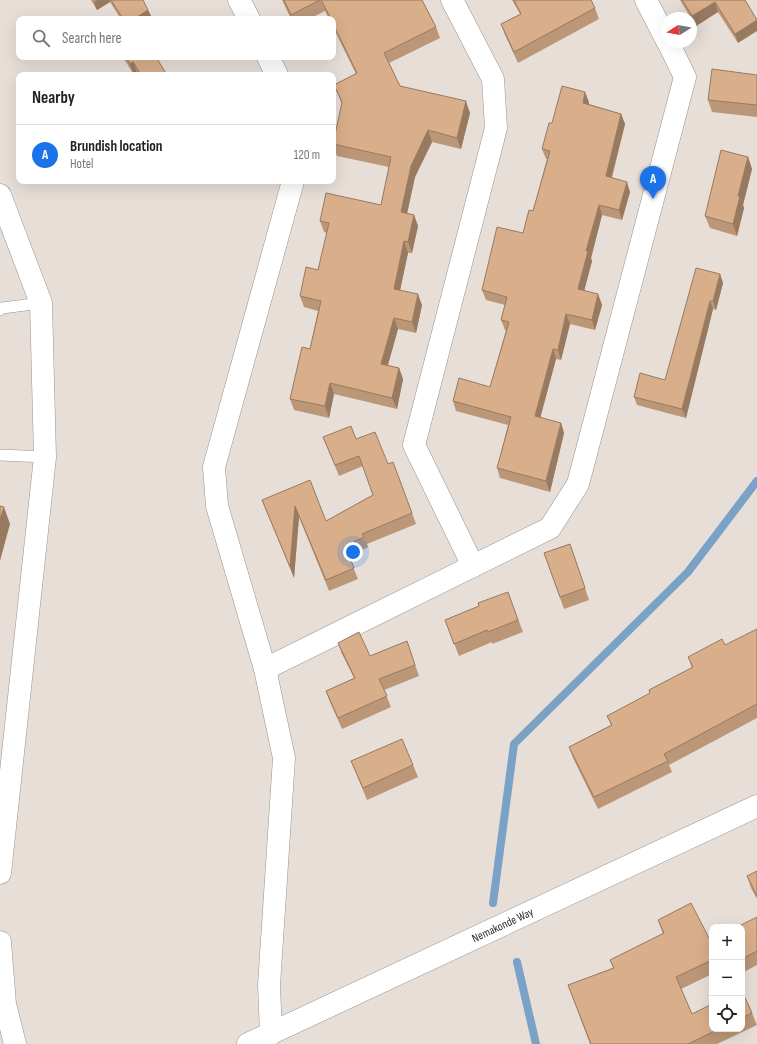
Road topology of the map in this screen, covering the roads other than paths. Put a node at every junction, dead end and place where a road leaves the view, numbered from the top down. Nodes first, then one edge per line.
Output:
1 (239, 0) edge
2 (452, 0) edge
3 (646, 0) edge
4 (247, 16) edge
5 (661, 29) edge
6 (670, 48) edge
7 (270, 60) edge
8 (276, 72) edge
9 (291, 184) edge
10 (0, 195) edge
11 (41, 303) junction
12 (0, 310) edge
13 (0, 455) edge
14 (45, 457) junction
15 (473, 566) junction
16 (265, 669) junction
17 (757, 806) edge
18 (0, 874) edge
19 (0, 942) edge
20 (271, 1034) junction
21 (15, 1044) edge
22 (248, 1044) edge

1 - 4 street
2 - 15 street
3 - 5 street
6 - 15 street
7 - 8 street
9 - 16 street
10 - 11 street
11 - 12 lane
11 - 14 street
13 - 14 lane
14 - 18 street
15 - 16 street
16 - 20 street
17 - 20 street, Nemakonde Way
19 - 21 street
20 - 22 street, Nemakonde Way

